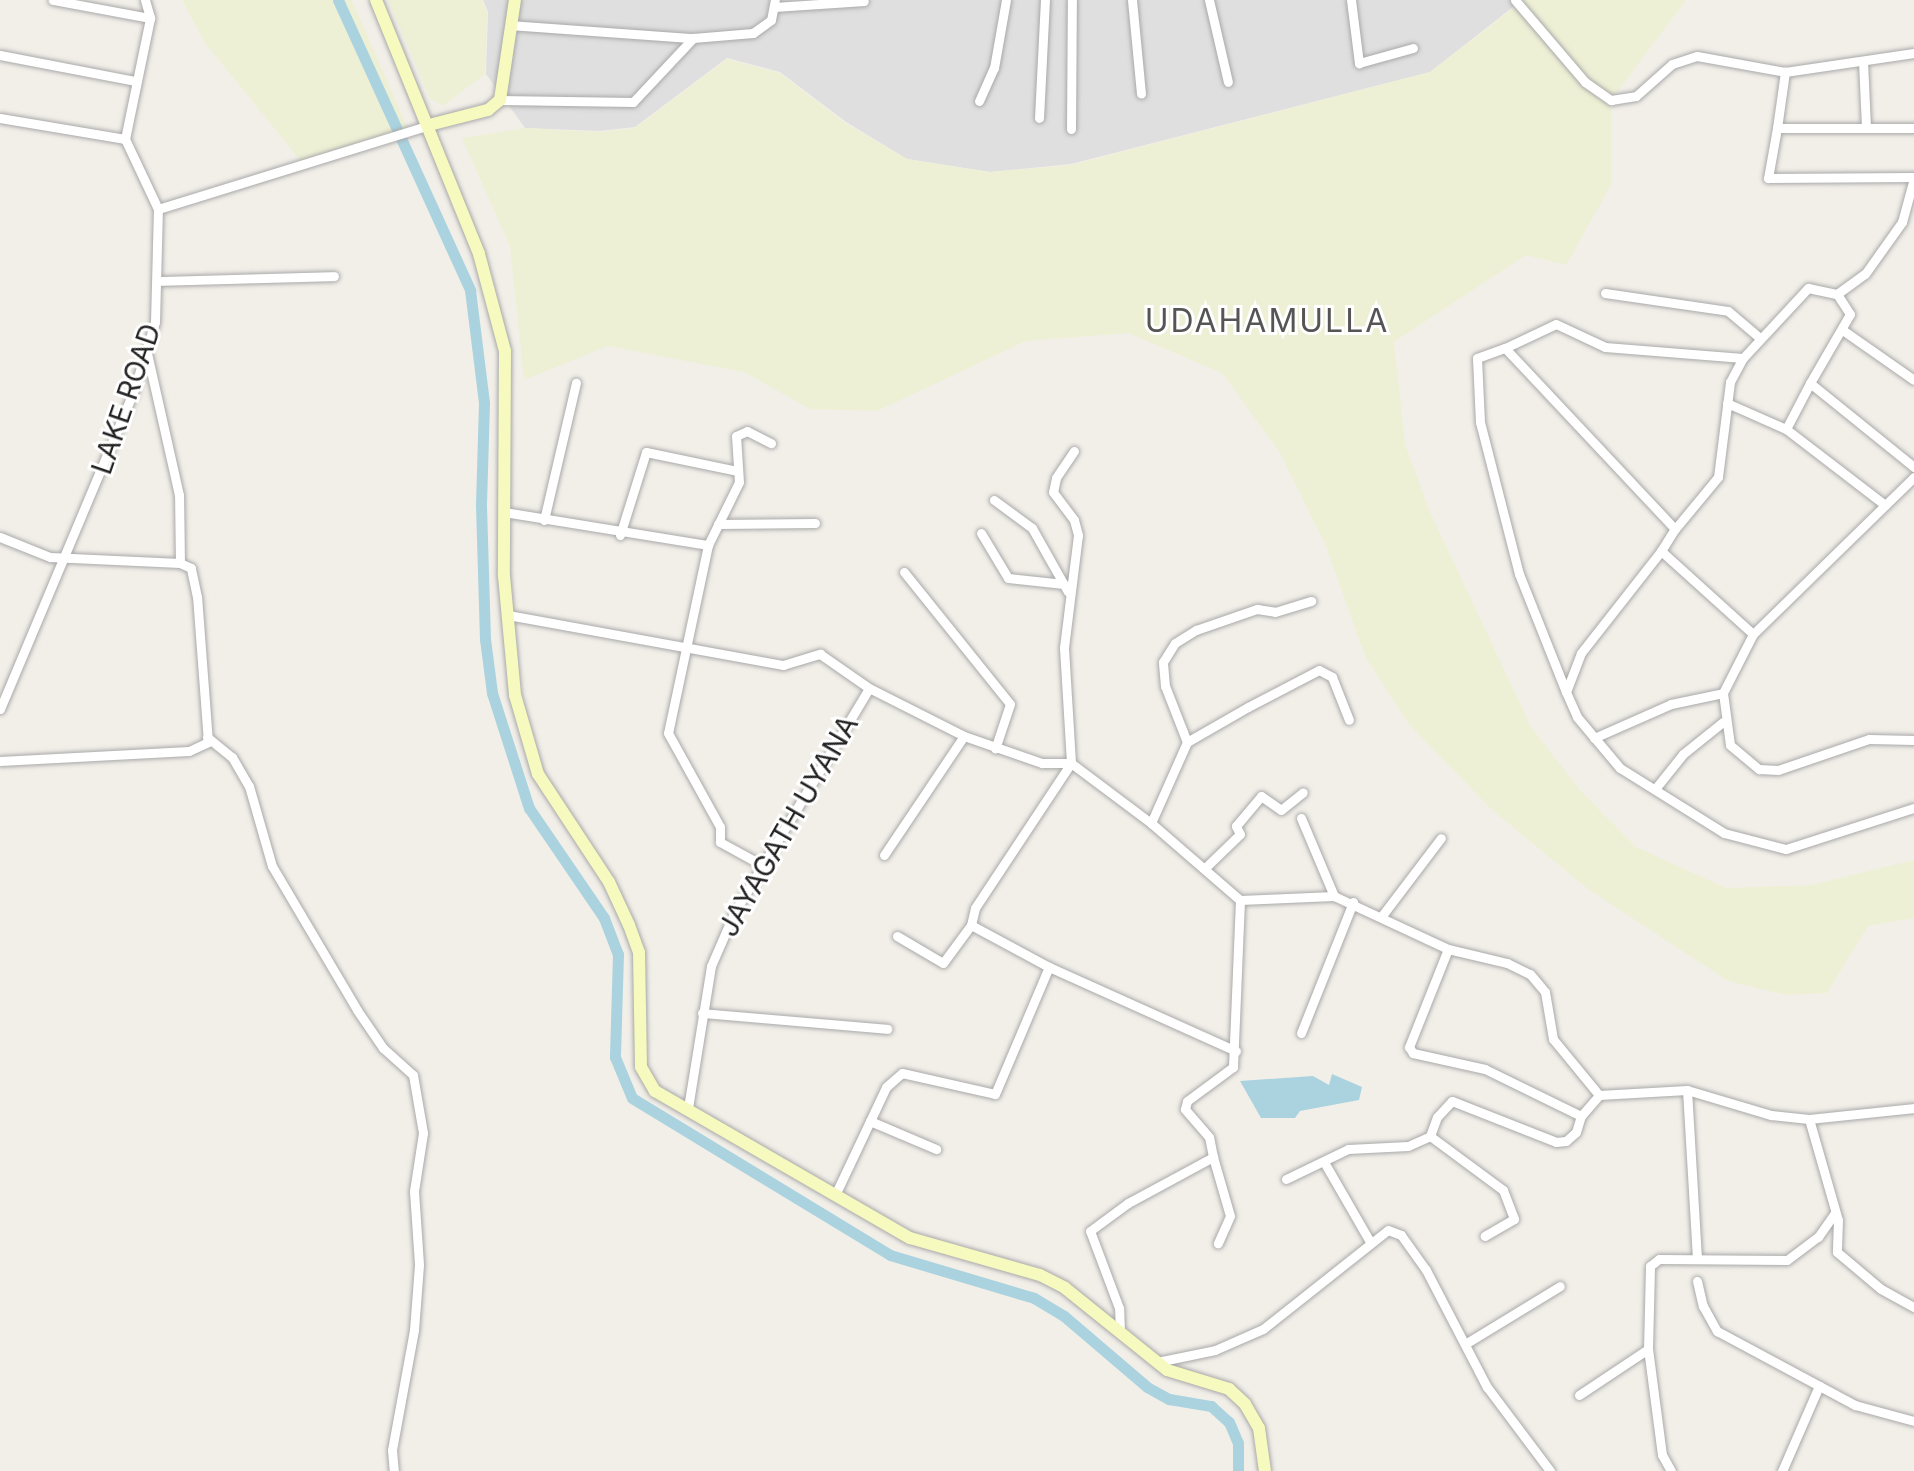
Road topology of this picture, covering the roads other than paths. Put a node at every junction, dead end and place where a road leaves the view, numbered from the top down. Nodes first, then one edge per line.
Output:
1 (53, 0) edge
2 (145, 0) edge
3 (376, 0) edge
4 (515, 0) edge
5 (1006, 0) edge
6 (1045, 0) edge
7 (1072, 0) edge
8 (1132, 0) edge
9 (1209, 0) edge
10 (1351, 0) edge
11 (1515, 0) edge
12 (864, 1) edge
13 (775, 3) edge
14 (150, 18) junction
15 (510, 25) junction
16 (693, 38) junction
17 (1413, 48) dead end
18 (1914, 53) edge
19 (0, 55) edge
20 (1863, 61) junction
21 (1785, 72) junction
22 (135, 81) junction
23 (1228, 82) dead end
24 (1141, 94) dead end
25 (500, 100) junction
26 (979, 101) dead end
27 (0, 118) edge
28 (1039, 118) dead end
29 (423, 127) junction
30 (1777, 128) junction
31 (1866, 128) junction
32 (1914, 128) edge
33 (1071, 129) dead end
34 (125, 139) junction
35 (1914, 178) edge
36 (158, 209) junction
37 (334, 276) dead end
38 (158, 281) junction
39 (1605, 293) dead end
40 (1837, 294) junction
41 (1844, 331) junction
42 (1760, 338) junction
43 (1505, 348) junction
44 (146, 349) junction
45 (1743, 358) junction
46 (1914, 380) edge
47 (576, 383) dead end
48 (1810, 383) junction
49 (1727, 403) junction
50 (1786, 429) junction
51 (771, 443) dead end
52 (1074, 451) dead end
53 (1914, 467) edge
54 (738, 471) junction
55 (1914, 477) edge
56 (994, 500) dead end
57 (1885, 505) junction
58 (504, 512) junction
59 (544, 520) junction
60 (815, 523) dead end
61 (718, 524) junction
62 (1675, 529) junction
63 (981, 533) dead end
64 (620, 535) junction
65 (0, 537) edge
66 (708, 545) junction
67 (1661, 551) junction
68 (67, 558) junction
69 (180, 563) junction
70 (904, 572) dead end
71 (1066, 588) junction
72 (1311, 601) dead end
73 (508, 615) junction
74 (1753, 634) junction
75 (688, 647) junction
76 (869, 688) junction
77 (1566, 692) junction
78 (1723, 693) junction
79 (0, 709) edge
80 (1349, 720) dead end
81 (1723, 722) junction
82 (964, 736) junction
83 (207, 737) junction
84 (1594, 738) junction
85 (1914, 740) edge
86 (1187, 742) junction
87 (995, 749) junction
88 (0, 761) edge
89 (1071, 763) junction
90 (1655, 789) junction
91 (1303, 792) dead end
92 (1914, 808) edge
93 (1301, 818) dead end
94 (1151, 823) junction
95 (1441, 838) dead end
96 (884, 855) dead end
97 (762, 865) junction
98 (1206, 867) junction
99 (1334, 896) junction
100 (1240, 900) junction
101 (1353, 902) junction
102 (1381, 917) junction
103 (971, 925) junction
104 (897, 936) dead end
105 (1448, 949) junction
106 (1049, 967) junction
107 (702, 1013) junction
108 (887, 1029) dead end
109 (1301, 1033) dead end
110 (1236, 1051) junction
111 (1687, 1090) junction
112 (1599, 1095) junction
113 (688, 1108) junction
114 (1914, 1108) edge
115 (1581, 1116) junction
116 (1809, 1119) junction
117 (870, 1121) junction
118 (1430, 1136) junction
119 (936, 1149) dead end
120 (1213, 1157) junction
121 (1324, 1162) junction
122 (1286, 1179) dead end
123 (836, 1193) junction
124 (1835, 1213) junction
125 (1485, 1236) dead end
126 (1369, 1240) junction
127 (1218, 1243) dead end
128 (1697, 1259) junction
129 (1697, 1281) dead end
130 (1560, 1286) dead end
131 (1914, 1307) edge
132 (1120, 1333) junction
133 (1465, 1344) junction
134 (1648, 1349) junction
135 (1157, 1362) junction
136 (1819, 1386) junction
137 (1579, 1395) dead end
138 (1914, 1421) edge
139 (394, 1471) edge
140 (1265, 1471) edge
141 (1550, 1471) edge
142 (1671, 1471) edge
143 (1782, 1471) edge

1 - 14 street
2 - 14 street
3 - 29 main road
4 - 15 main road
5 - 26 street
6 - 28 street
7 - 33 street
8 - 24 street
9 - 23 street
10 - 17 street
11 - 21 street
12 - 13 street
13 - 16 street
14 - 22 street
15 - 16 street
15 - 25 main road
16 - 25 street
18 - 20 street
19 - 22 street
20 - 21 street
20 - 31 street
21 - 30 street
22 - 34 street
25 - 29 main road
27 - 34 street
29 - 36 street
29 - 58 main road
30 - 31 street
30 - 35 street
31 - 32 street
34 - 36 street
35 - 40 street
36 - 38 street, LAKE ROAD
37 - 38 street
38 - 44 street, LAKE ROAD
39 - 42 street
40 - 41 street
40 - 42 street
41 - 46 street
41 - 48 street
42 - 45 street
43 - 45 street
43 - 62 street
43 - 77 street
44 - 68 street, LAKE ROAD
44 - 69 street
45 - 49 street
47 - 59 street
48 - 50 street
48 - 53 street
49 - 50 street
49 - 62 street
50 - 57 street
51 - 54 street
52 - 71 street
54 - 61 street
54 - 64 street
55 - 57 street
56 - 71 street
57 - 74 street
58 - 59 street
58 - 73 main road
59 - 64 street
60 - 61 street
61 - 66 street
62 - 67 street
63 - 71 street
64 - 66 street
65 - 68 street
66 - 75 street
67 - 74 street
67 - 77 street
68 - 69 street
68 - 79 street, LAKE ROAD
69 - 83 street
70 - 87 street
71 - 89 street
72 - 86 street
73 - 75 street
73 - 113 main road
74 - 78 street
75 - 76 street
75 - 97 street
76 - 82 street
76 - 97 street, JAYAGATH UYANA
77 - 84 street
78 - 81 street
78 - 84 street
80 - 86 street
81 - 85 street
81 - 90 street
82 - 87 street
82 - 96 street
83 - 88 street
83 - 139 street
84 - 90 street
86 - 94 street
87 - 89 street
89 - 94 street
89 - 103 street
90 - 92 street
91 - 98 street
93 - 99 street
94 - 98 street
95 - 102 street
97 - 107 street, JAYAGATH UYANA
98 - 100 street
99 - 100 street
99 - 101 street
100 - 110 street
101 - 102 street
101 - 109 street
102 - 105 street
103 - 104 street
103 - 106 street
105 - 112 street
105 - 115 street
106 - 110 street
106 - 117 street
107 - 108 street
107 - 113 street, JAYAGATH UYANA
110 - 120 street
111 - 112 street
111 - 116 street
111 - 128 street
112 - 115 street
113 - 123 main road
114 - 116 street
115 - 118 street
116 - 124 street
117 - 119 street
117 - 123 street
118 - 121 street
118 - 125 street
120 - 127 street
120 - 132 street
121 - 122 street
121 - 126 street
123 - 132 main road
124 - 128 street
124 - 131 street
126 - 133 street
126 - 135 street
128 - 134 street
129 - 136 street
130 - 133 street
132 - 135 main road
133 - 141 street
134 - 137 street
134 - 142 street
135 - 140 main road
136 - 138 street
136 - 143 street

